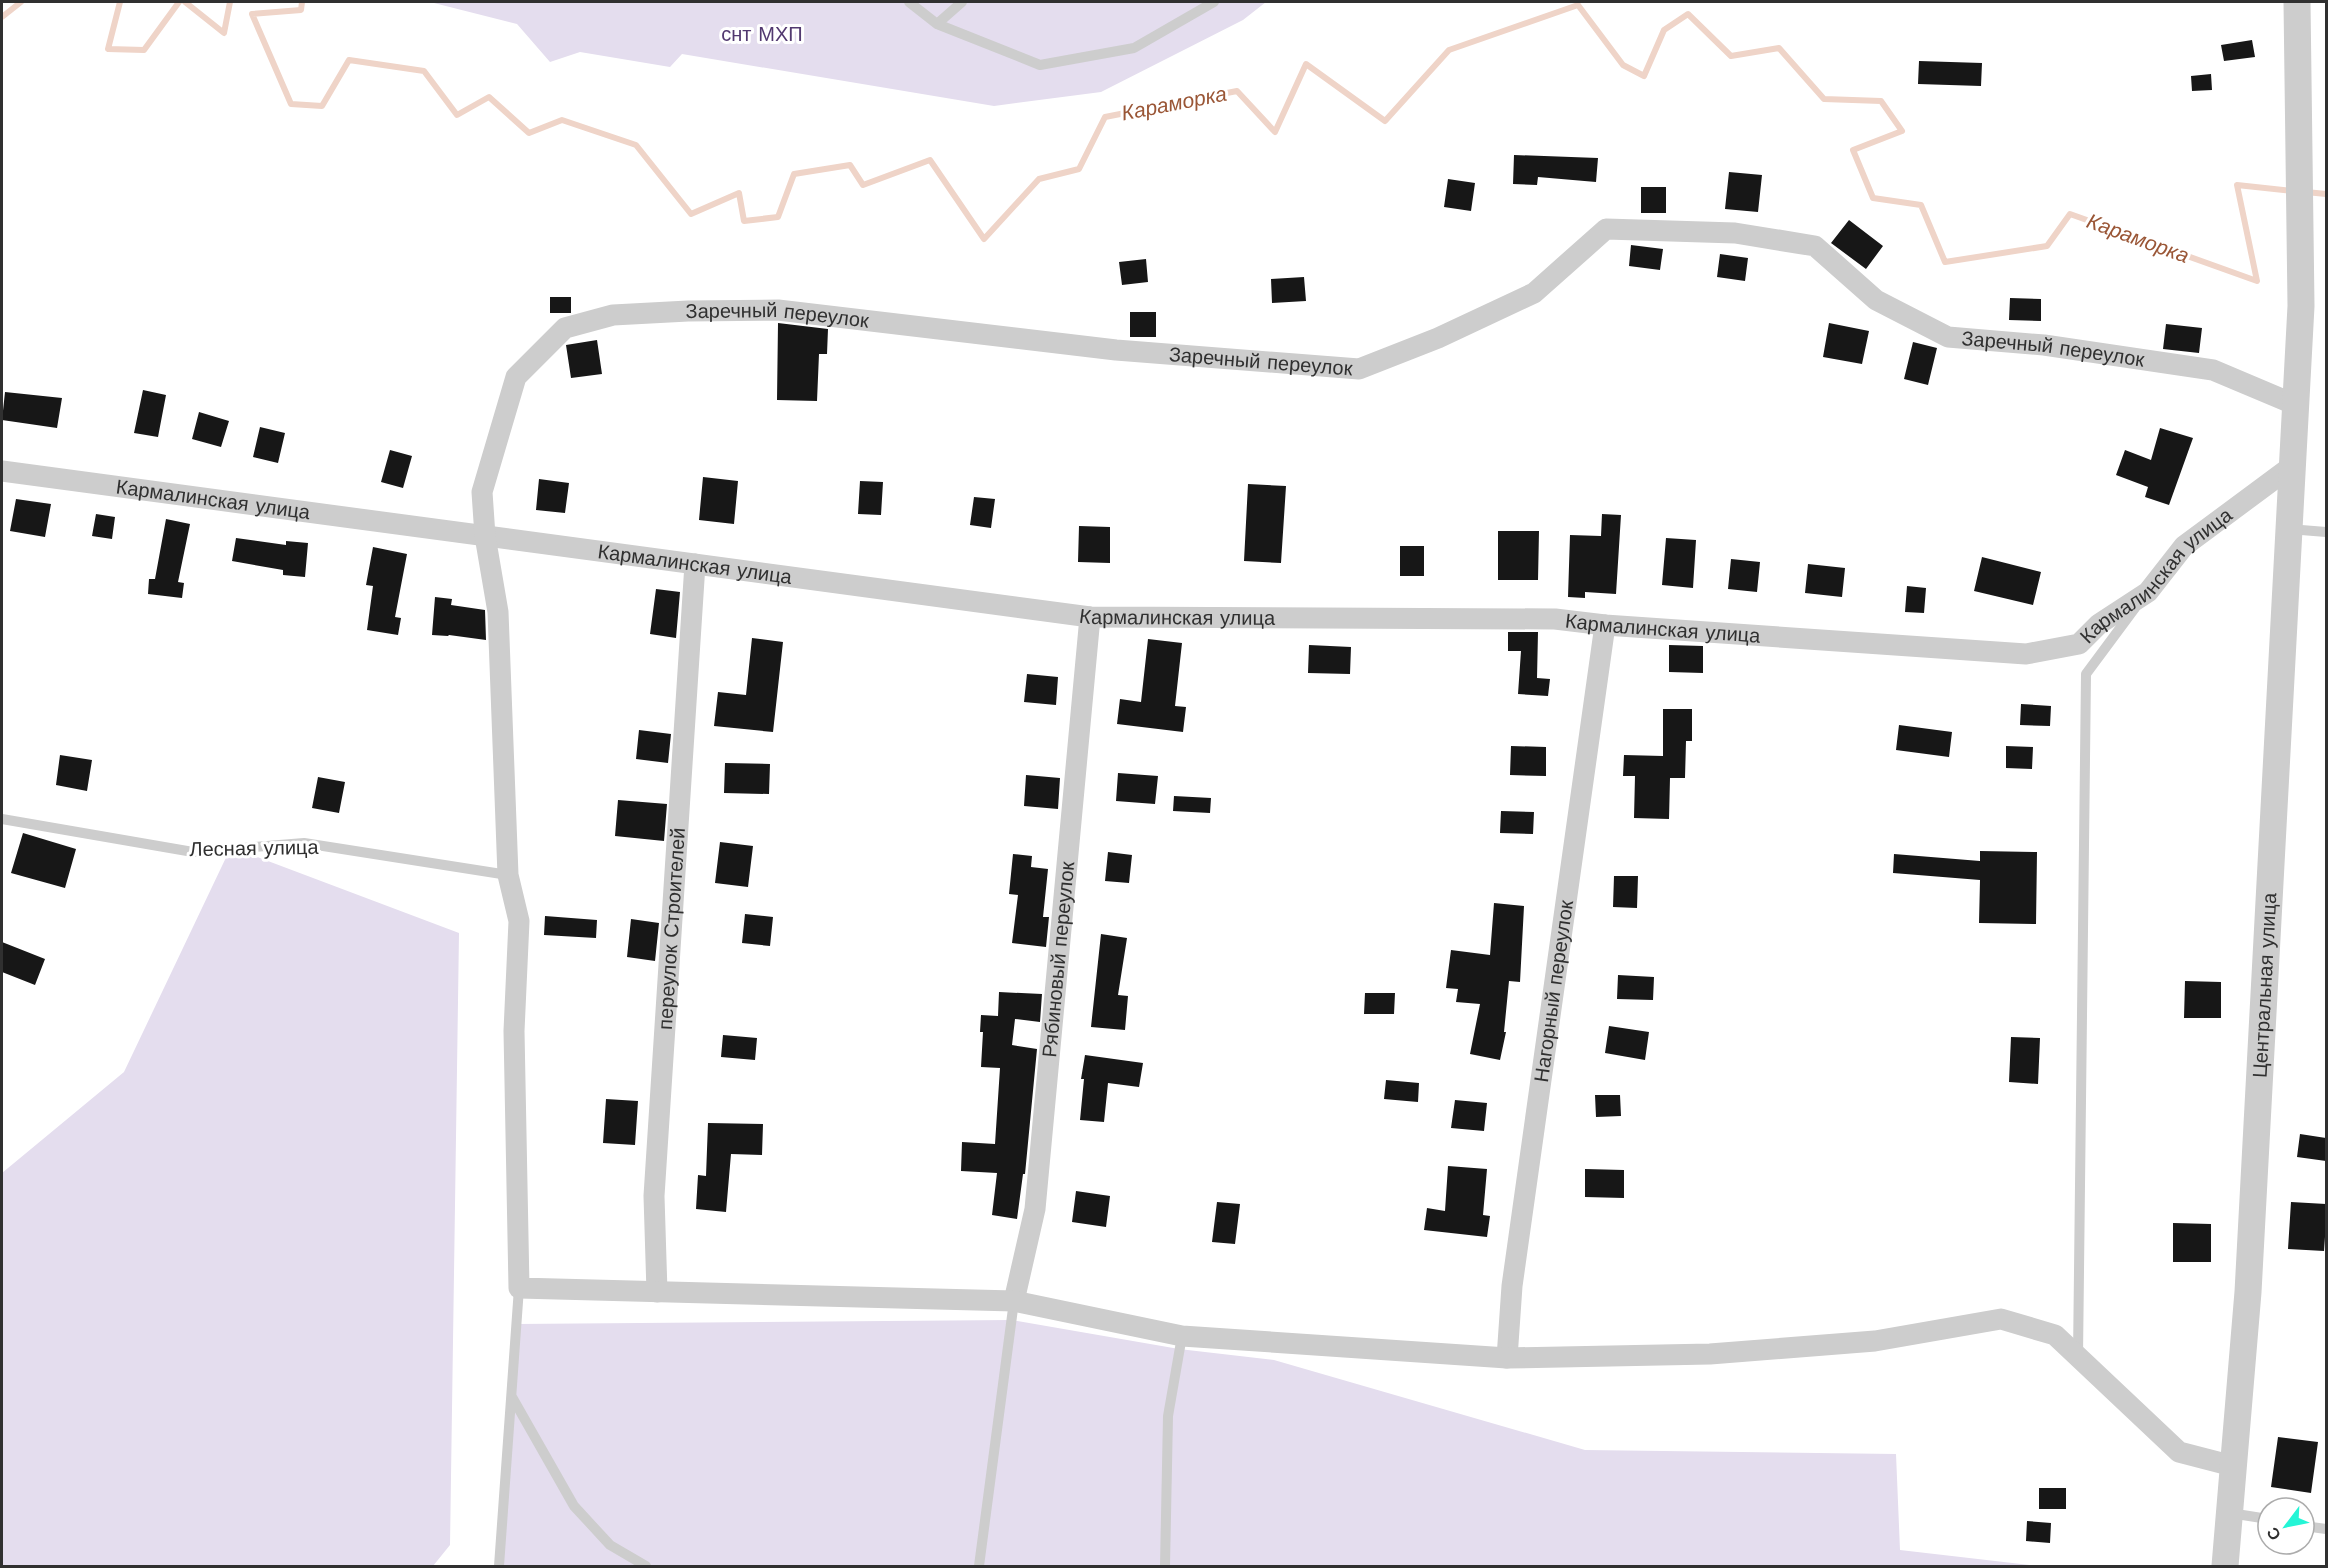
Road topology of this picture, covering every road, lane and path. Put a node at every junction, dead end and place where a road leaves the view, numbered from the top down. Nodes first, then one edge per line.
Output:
1 (909, 2) edge
2 (962, 2) edge
3 (1214, 2) edge
4 (2297, 2) edge
5 (937, 24) junction
6 (2296, 405) junction
7 (2292, 466) junction
8 (2, 471) edge
9 (2289, 529) junction
10 (2326, 532) edge
11 (485, 536) junction
12 (695, 564) junction
13 (2148, 592) junction
14 (1090, 617) junction
15 (1605, 625) junction
16 (2, 819) edge
17 (508, 875) junction
18 (519, 1288) junction
19 (657, 1292) junction
20 (1014, 1301) junction
21 (1182, 1336) junction
22 (2078, 1357) junction
23 (1506, 1358) junction
24 (512, 1396) junction
25 (2233, 1466) junction
26 (2229, 1512) junction
27 (2256, 1517) edge
28 (499, 1566) edge
29 (646, 1566) edge
30 (979, 1566) edge
31 (1166, 1566) edge
32 (2225, 1566) edge

1 - 5 lane
2 - 5 lane
3 - 5 lane
4 - 6 street, Центральная улица
6 - 7 street, Центральная улица
6 - 11 street, Заречный переулок
7 - 9 street, Центральная улица
7 - 13 street, Кармалинская улица
8 - 11 street, Кармалинская улица
9 - 10 lane
9 - 25 street, Центральная улица
11 - 12 street, Кармалинская улица
11 - 17 street, Заречный переулок
12 - 14 street, Кармалинская улица
12 - 19 street, переулок Строителей
13 - 15 street, Кармалинская улица
13 - 22 lane
14 - 15 street, Кармалинская улица
14 - 20 street, Рябиновый переулок
15 - 23 street, Нагорный переулок
16 - 17 lane, Лесная улица
17 - 18 street, Заречный переулок
18 - 19 street
18 - 24 lane
19 - 20 street
20 - 21 street
20 - 30 lane
21 - 23 street
21 - 31 lane
22 - 23 street
22 - 25 street
24 - 28 lane
24 - 29 lane
25 - 26 street, Центральная улица
26 - 27 lane
26 - 32 street, Центральная улица

